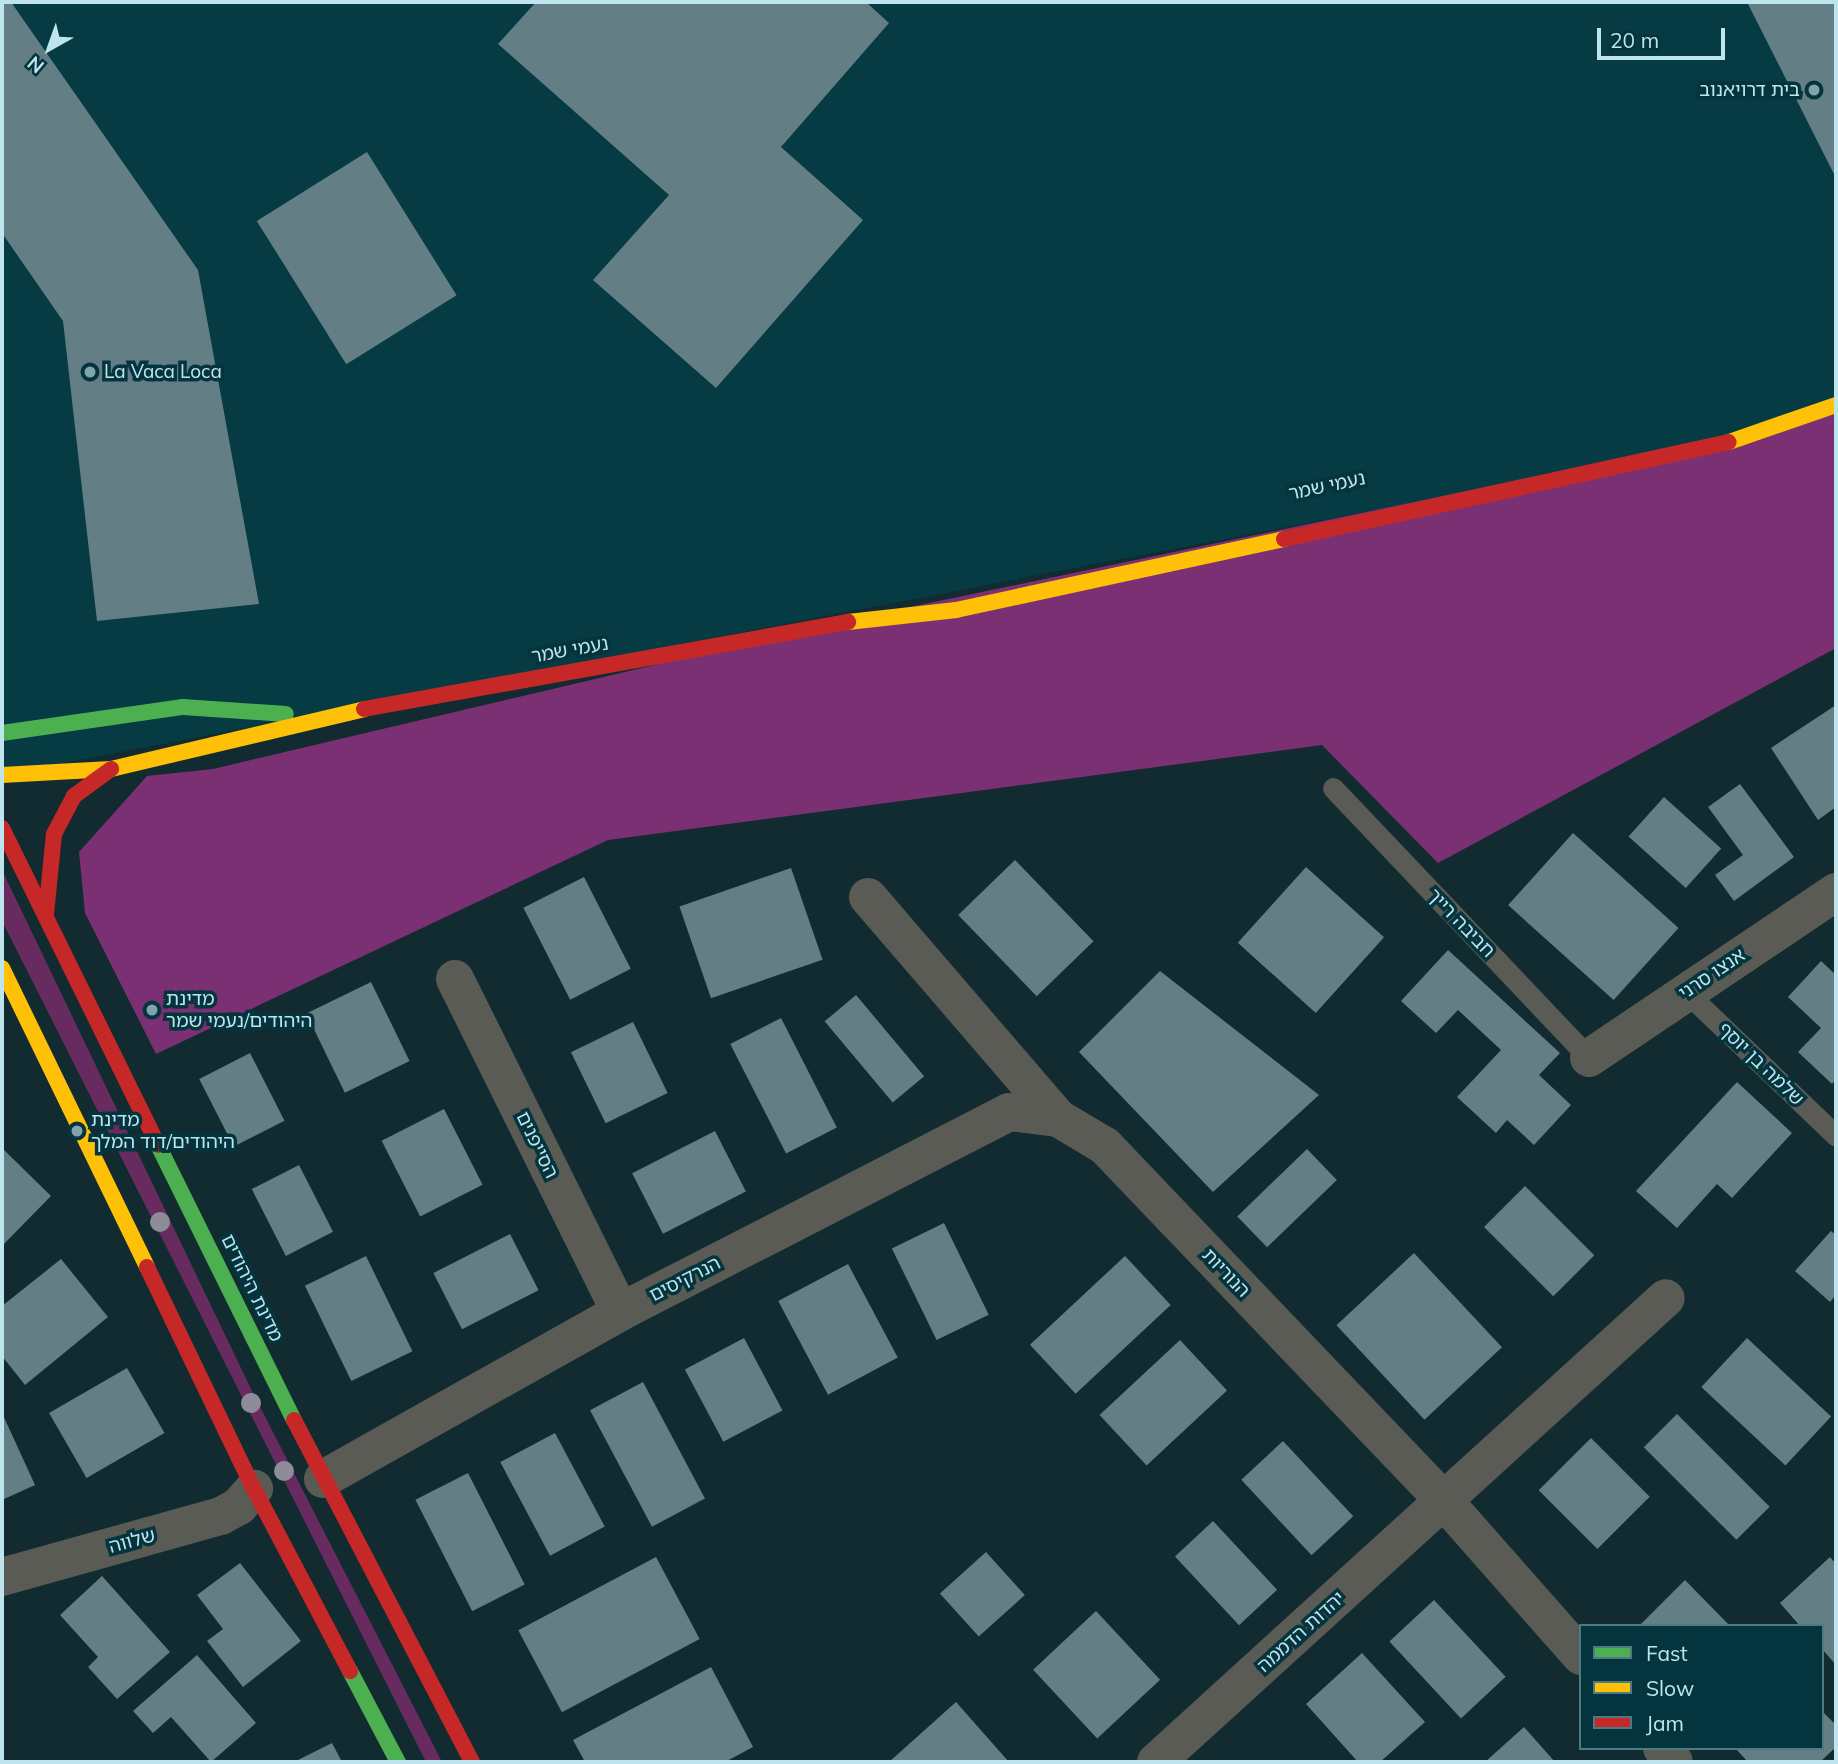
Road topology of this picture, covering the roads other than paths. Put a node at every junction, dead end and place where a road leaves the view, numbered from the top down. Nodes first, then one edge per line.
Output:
1 (1836, 405) edge
2 (944, 594) dead end
3 (824, 625) junction
4 (2, 716) edge
5 (323, 716) junction
6 (41, 726) junction
7 (2, 733) edge
8 (111, 769) junction
9 (2, 775) edge
10 (1333, 788) dead end
11 (2, 828) edge
12 (1836, 891) edge
13 (868, 897) dead end
14 (46, 916) junction
15 (2, 968) edge
16 (455, 979) dead end
17 (1686, 992) junction
18 (1589, 1058) joint
19 (1058, 1118) junction
20 (1836, 1136) edge
21 (1666, 1298) dead end
22 (620, 1312) junction
23 (323, 1479) junction
24 (254, 1489) junction
25 (1446, 1503) junction
26 (2, 1577) edge
27 (1579, 1654) edge
28 (398, 1762) edge
29 (472, 1762) edge
30 (1156, 1762) edge

1 - 3 street, נעמי שמר
2 - 3 street, נעמי שמר
3 - 5 street, נעמי שמר
4 - 6 street
5 - 6 street, נעמי שמר
5 - 8 street, נעמי שמר
6 - 7 street, נעמי שמר
8 - 9 street, נעמי שמר
8 - 14 street
10 - 18 lane, חביבה רייך
11 - 14 street, מדינת היהודים
12 - 17 street, אנצו סרני
13 - 19 street, הנוריות
14 - 23 street, מדינת היהודים
15 - 24 street
16 - 22 street, הסייפנים
17 - 18 street, אנצו סרני
17 - 20 lane, שלמה בן יוסף
19 - 22 street, הנרקיסים
19 - 25 street, הנוריות
21 - 25 street, יהדות הדממה
22 - 23 street, הנרקיסים
23 - 29 street, מדינת היהודים
24 - 26 street, שלווה
24 - 28 street
25 - 27 street, הנוריות
25 - 30 street, יהדות הדממה

